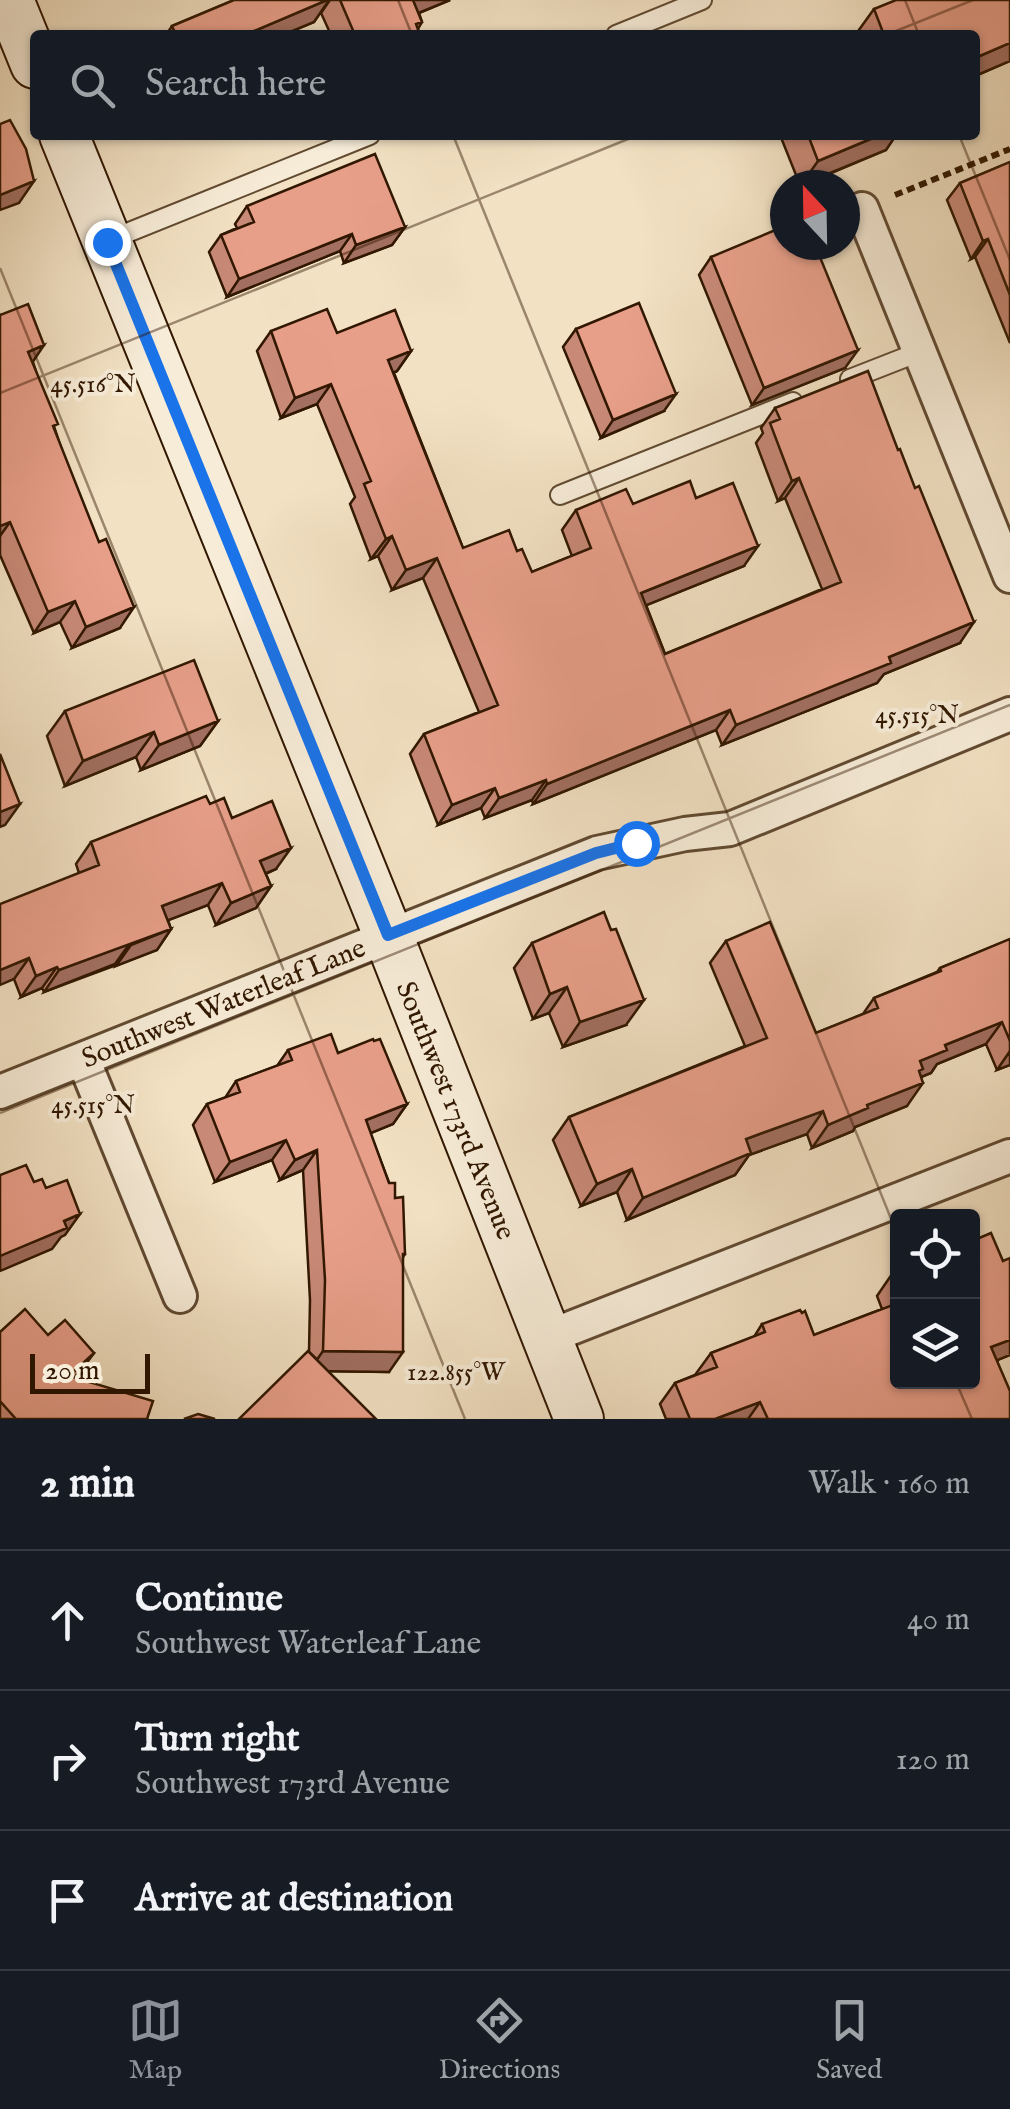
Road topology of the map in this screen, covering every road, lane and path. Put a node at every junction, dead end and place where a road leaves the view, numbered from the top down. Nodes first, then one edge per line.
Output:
1 (702, 0) edge
2 (14, 6) edge
3 (628, 30) edge
4 (30, 50) edge
5 (66, 140) edge
6 (358, 140) edge
7 (1010, 149) edge
8 (862, 209) joint
9 (107, 242) junction
10 (919, 352) junction
11 (560, 495) dead end
12 (1010, 576) edge
13 (1010, 714) edge
14 (388, 935) junction
15 (83, 1059) junction
16 (0, 1092) edge
17 (1010, 1156) edge
18 (180, 1296) dead end
19 (548, 1337) junction
20 (580, 1419) edge

1 - 3 lane
2 - 4 street
5 - 9 street, Southwest 173rd Avenue
6 - 9 lane
7 - 8 path
8 - 10 street
9 - 14 street, Southwest 173rd Avenue
10 - 11 lane
10 - 12 street
13 - 14 street, Southwest Waterleaf Lane
14 - 15 street, Southwest Waterleaf Lane
14 - 19 street, Southwest 173rd Avenue
15 - 16 street, Southwest Waterleaf Lane
15 - 18 street
17 - 19 street
19 - 20 street, Southwest 173rd Avenue

